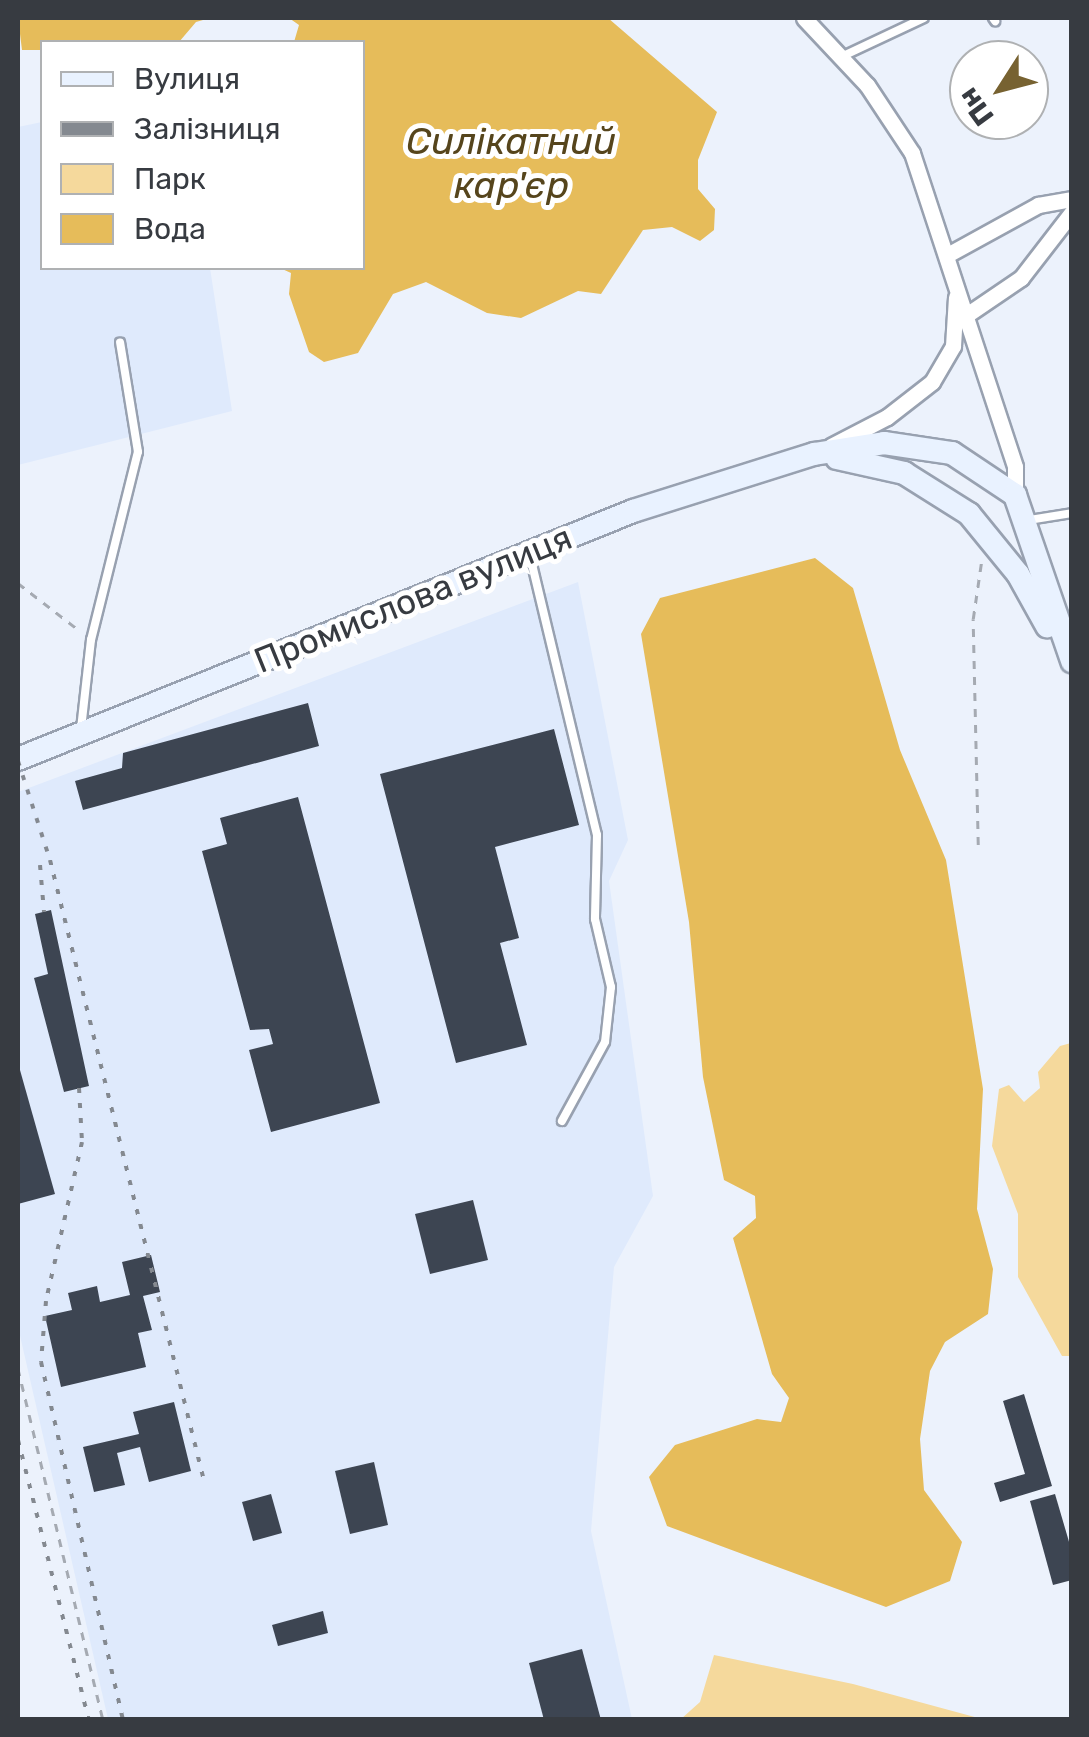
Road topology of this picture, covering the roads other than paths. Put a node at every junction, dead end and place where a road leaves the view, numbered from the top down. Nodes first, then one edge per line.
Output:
1 (804, 18) edge
2 (924, 18) edge
3 (842, 57) junction
4 (1072, 199) edge
5 (1072, 212) edge
6 (949, 254) junction
7 (955, 280) junction
8 (968, 314) junction
9 (120, 342) dead end
10 (814, 454) junction
11 (1015, 494) junction
12 (1072, 514) edge
13 (1024, 521) junction
14 (530, 553) junction
15 (1072, 661) edge
16 (1072, 673) edge
17 (80, 734) junction
18 (18, 759) edge
19 (562, 1121) dead end

1 - 3 street
2 - 3 lane
3 - 6 street
4 - 6 street
5 - 8 street
6 - 7 street
7 - 8 street
7 - 10 street
8 - 11 street
9 - 17 lane
10 - 11 street, Промислова вулиця
10 - 14 street, Промислова вулиця
10 - 16 street
11 - 13 street
12 - 13 lane
13 - 15 street
14 - 17 street, Промислова вулиця
14 - 19 lane
17 - 18 street, Промислова вулиця

